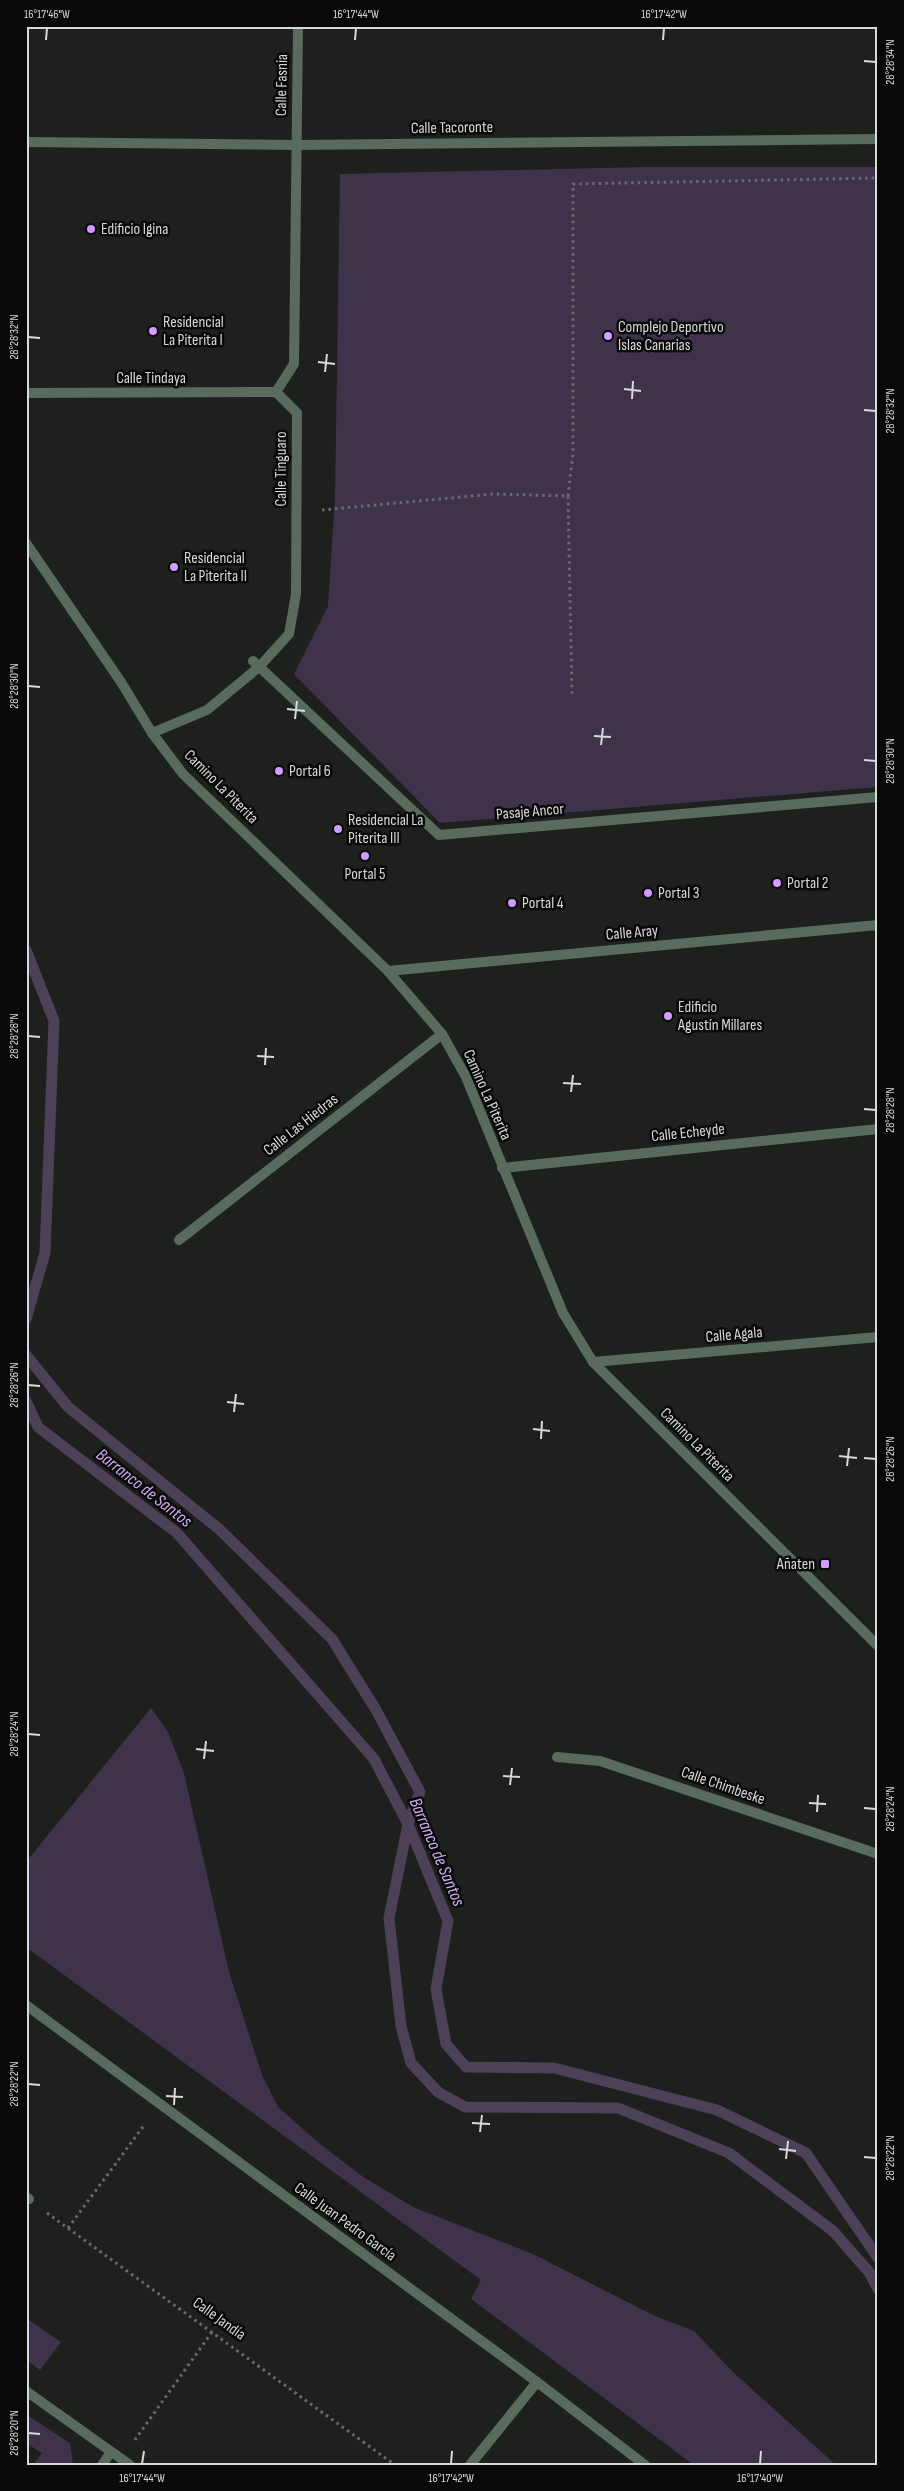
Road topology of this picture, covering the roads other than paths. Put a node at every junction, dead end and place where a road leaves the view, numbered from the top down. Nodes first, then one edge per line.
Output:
1 (298, 26) edge
2 (878, 139) edge
3 (26, 142) edge
4 (297, 145) junction
5 (26, 392) edge
6 (276, 392) junction
7 (26, 543) edge
8 (256, 664) junction
9 (152, 733) junction
10 (878, 797) edge
11 (878, 925) edge
12 (388, 971) junction
13 (442, 1034) junction
14 (878, 1129) edge
15 (502, 1168) junction
16 (179, 1240) dead end
17 (878, 1337) edge
18 (593, 1362) junction
19 (878, 1646) edge
20 (557, 1757) dead end
21 (878, 1854) edge
22 (26, 2005) edge
23 (537, 2382) junction
24 (26, 2391) edge
25 (111, 2452) junction
26 (126, 2462) edge
27 (102, 2465) edge
28 (470, 2465) edge
29 (645, 2465) edge

1 - 4 street, Calle Fasnia
2 - 4 street, Calle Tacoronte
3 - 4 street, Calle Tacoronte
4 - 6 street
5 - 6 street, Calle Tindaya
6 - 8 street, Calle Tinguaro
7 - 9 street, Camino La Piterita
8 - 9 street, Calle Tinguaro
8 - 10 street, Pasaje Ancor
9 - 12 street, Camino La Piterita
11 - 12 street, Calle Aray
12 - 13 street, Camino La Piterita
13 - 15 street, Camino La Piterita
13 - 16 street, Calle Las Hiedras
14 - 15 street, Calle Echeyde
15 - 18 street, Camino La Piterita
17 - 18 street, Calle Agala
18 - 19 street, Camino La Piterita
20 - 21 street, Calle Chimbeske
22 - 23 street, Calle Juan Pedro García
23 - 28 street
23 - 29 street, Calle Juan Pedro García
24 - 25 street
25 - 26 street
25 - 27 street

